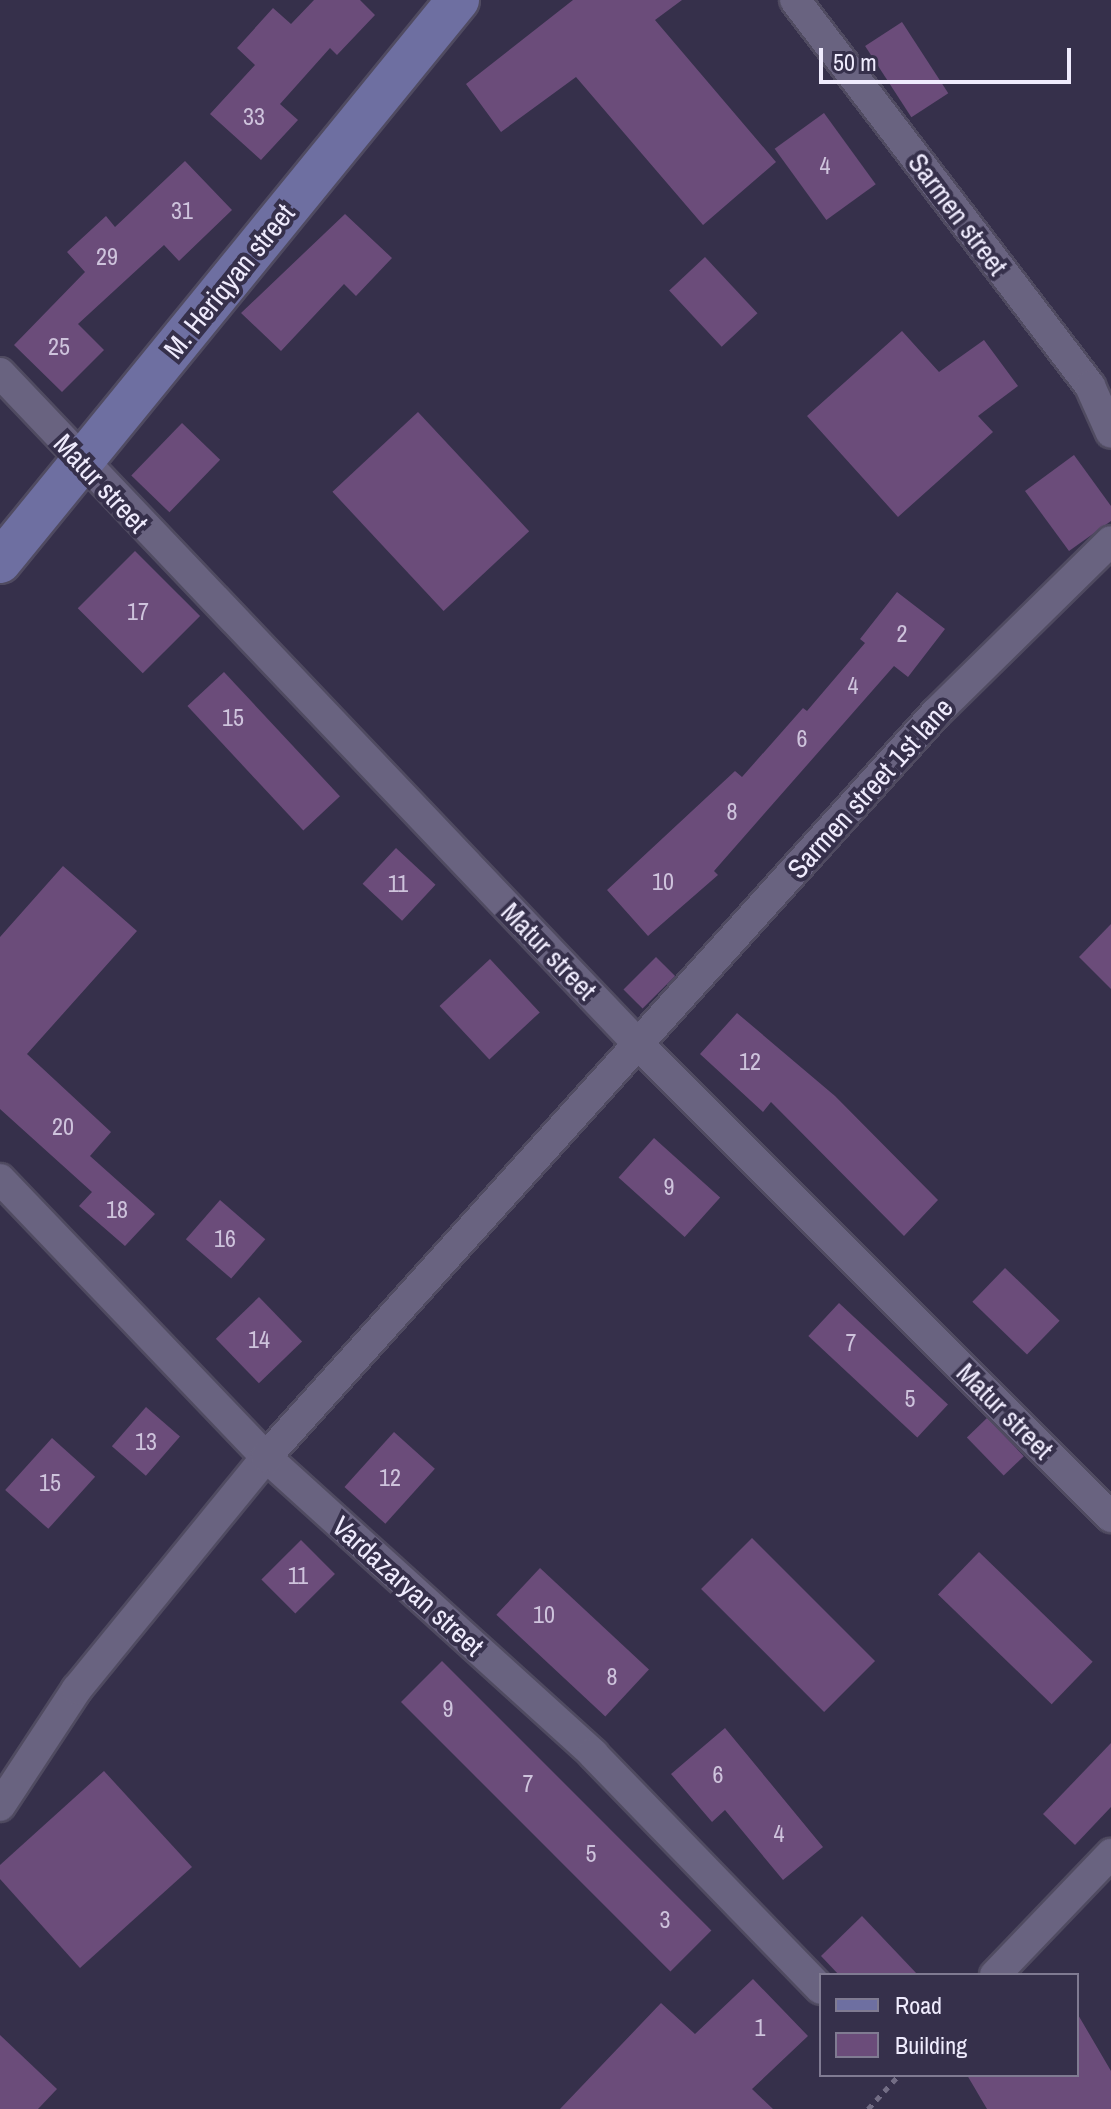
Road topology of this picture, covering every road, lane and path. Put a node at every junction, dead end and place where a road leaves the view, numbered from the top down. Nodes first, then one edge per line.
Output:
1 (458, 0) edge
2 (795, 0) edge
3 (0, 373) edge
4 (1111, 433) edge
5 (81, 464) junction
6 (1111, 541) edge
7 (0, 562) edge
8 (641, 1047) junction
9 (0, 1179) edge
10 (266, 1457) junction
11 (1111, 1517) edge
12 (0, 1806) edge
13 (1111, 1854) edge
14 (997, 1973) edge
15 (819, 1987) edge
16 (897, 2077) edge
17 (868, 2109) edge

1 - 5 main road, M. Heriqyan street
2 - 4 street, Sarmen street
3 - 5 street, Matur street
5 - 7 main road, M. Heriqyan street
5 - 8 street, Matur street
6 - 8 street, Sarmen street 1st lane
8 - 10 street, Sarmen street 1st lane
8 - 11 street, Matur street
9 - 10 street, Vardazaryan street
10 - 12 street, Sarmen street 1st lane
10 - 15 street, Vardazaryan street
13 - 14 street
16 - 17 path

